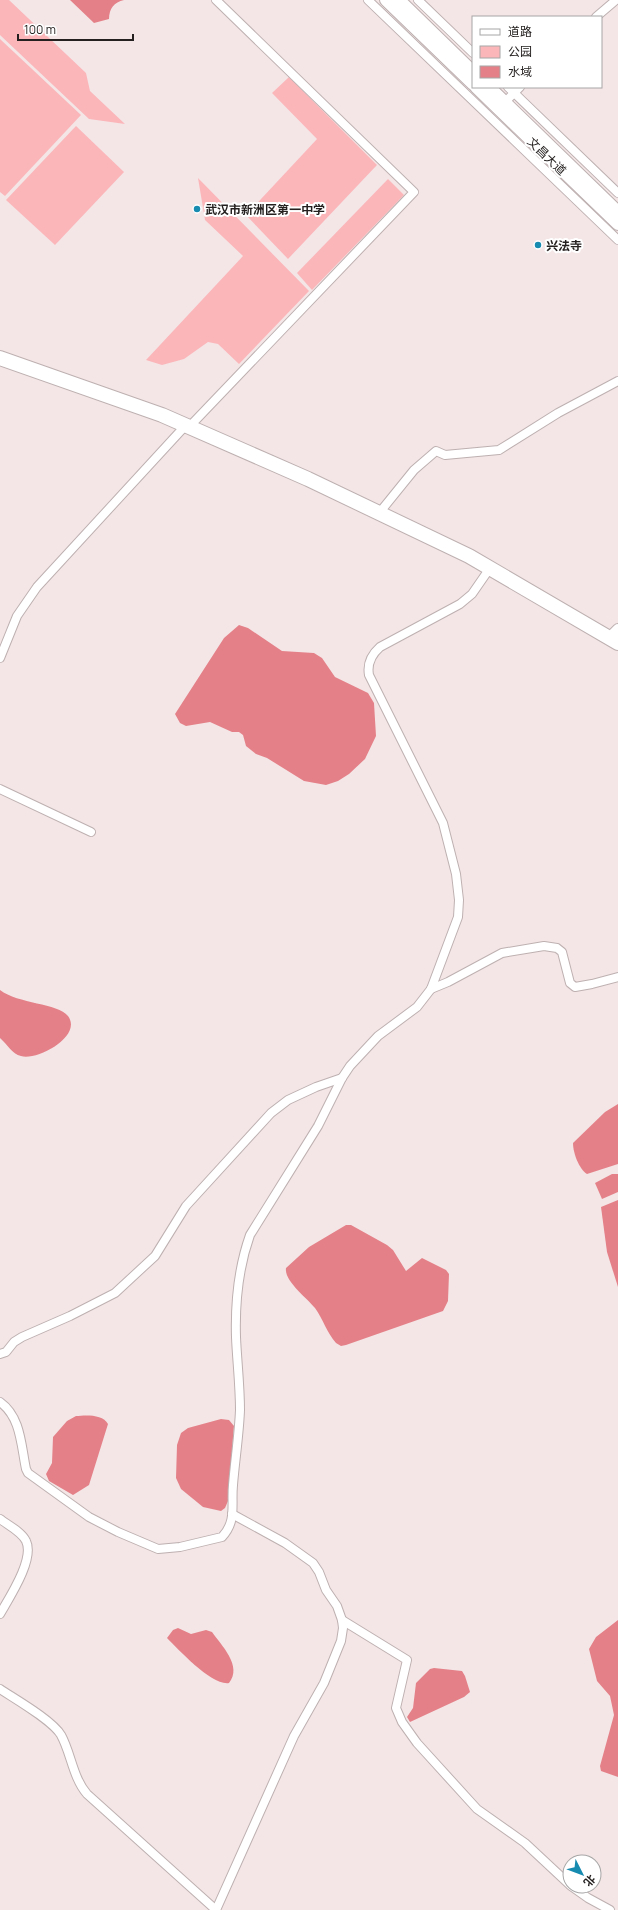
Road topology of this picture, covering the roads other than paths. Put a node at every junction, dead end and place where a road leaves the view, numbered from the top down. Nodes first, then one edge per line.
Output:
1 (216, 0) edge
2 (368, 0) edge
3 (386, 0) edge
4 (399, 0) edge
5 (418, 0) edge
6 (616, 0) edge
7 (597, 16) edge
8 (472, 52) edge
9 (472, 71) edge
10 (472, 83) edge
11 (477, 88) edge
12 (490, 88) edge
13 (514, 89) edge
14 (505, 102) junction
15 (618, 193) edge
16 (618, 212) edge
17 (618, 224) edge
18 (618, 240) edge
19 (0, 358) edge
20 (618, 381) edge
21 (188, 426) junction
22 (380, 512) junction
23 (490, 568) junction
24 (615, 636) edge
25 (0, 658) edge
26 (0, 789) edge
27 (91, 832) dead end
28 (618, 977) edge
29 (431, 989) junction
30 (342, 1078) junction
31 (0, 1354) edge
32 (0, 1402) edge
33 (232, 1514) junction
34 (0, 1519) edge
35 (0, 1614) edge
36 (342, 1620) junction
37 (0, 1689) edge
38 (562, 1877) edge
39 (583, 1894) edge
40 (216, 1910) edge
41 (610, 1910) edge

1 - 21 street
2 - 18 street
3 - 10 main road
4 - 9 main road
5 - 8 street
6 - 7 street
11 - 17 main road, 文昌大道
12 - 14 main road, 文昌大道
13 - 14 street
13 - 15 street
14 - 16 main road, 文昌大道
19 - 21 highway
20 - 22 street
21 - 22 highway
21 - 25 street
22 - 23 highway
23 - 24 highway
23 - 29 street
26 - 27 street
28 - 29 street
29 - 30 street
30 - 31 street
30 - 33 street
32 - 33 street
33 - 36 street
34 - 35 street
36 - 38 street
36 - 40 street
37 - 40 street
39 - 41 street

